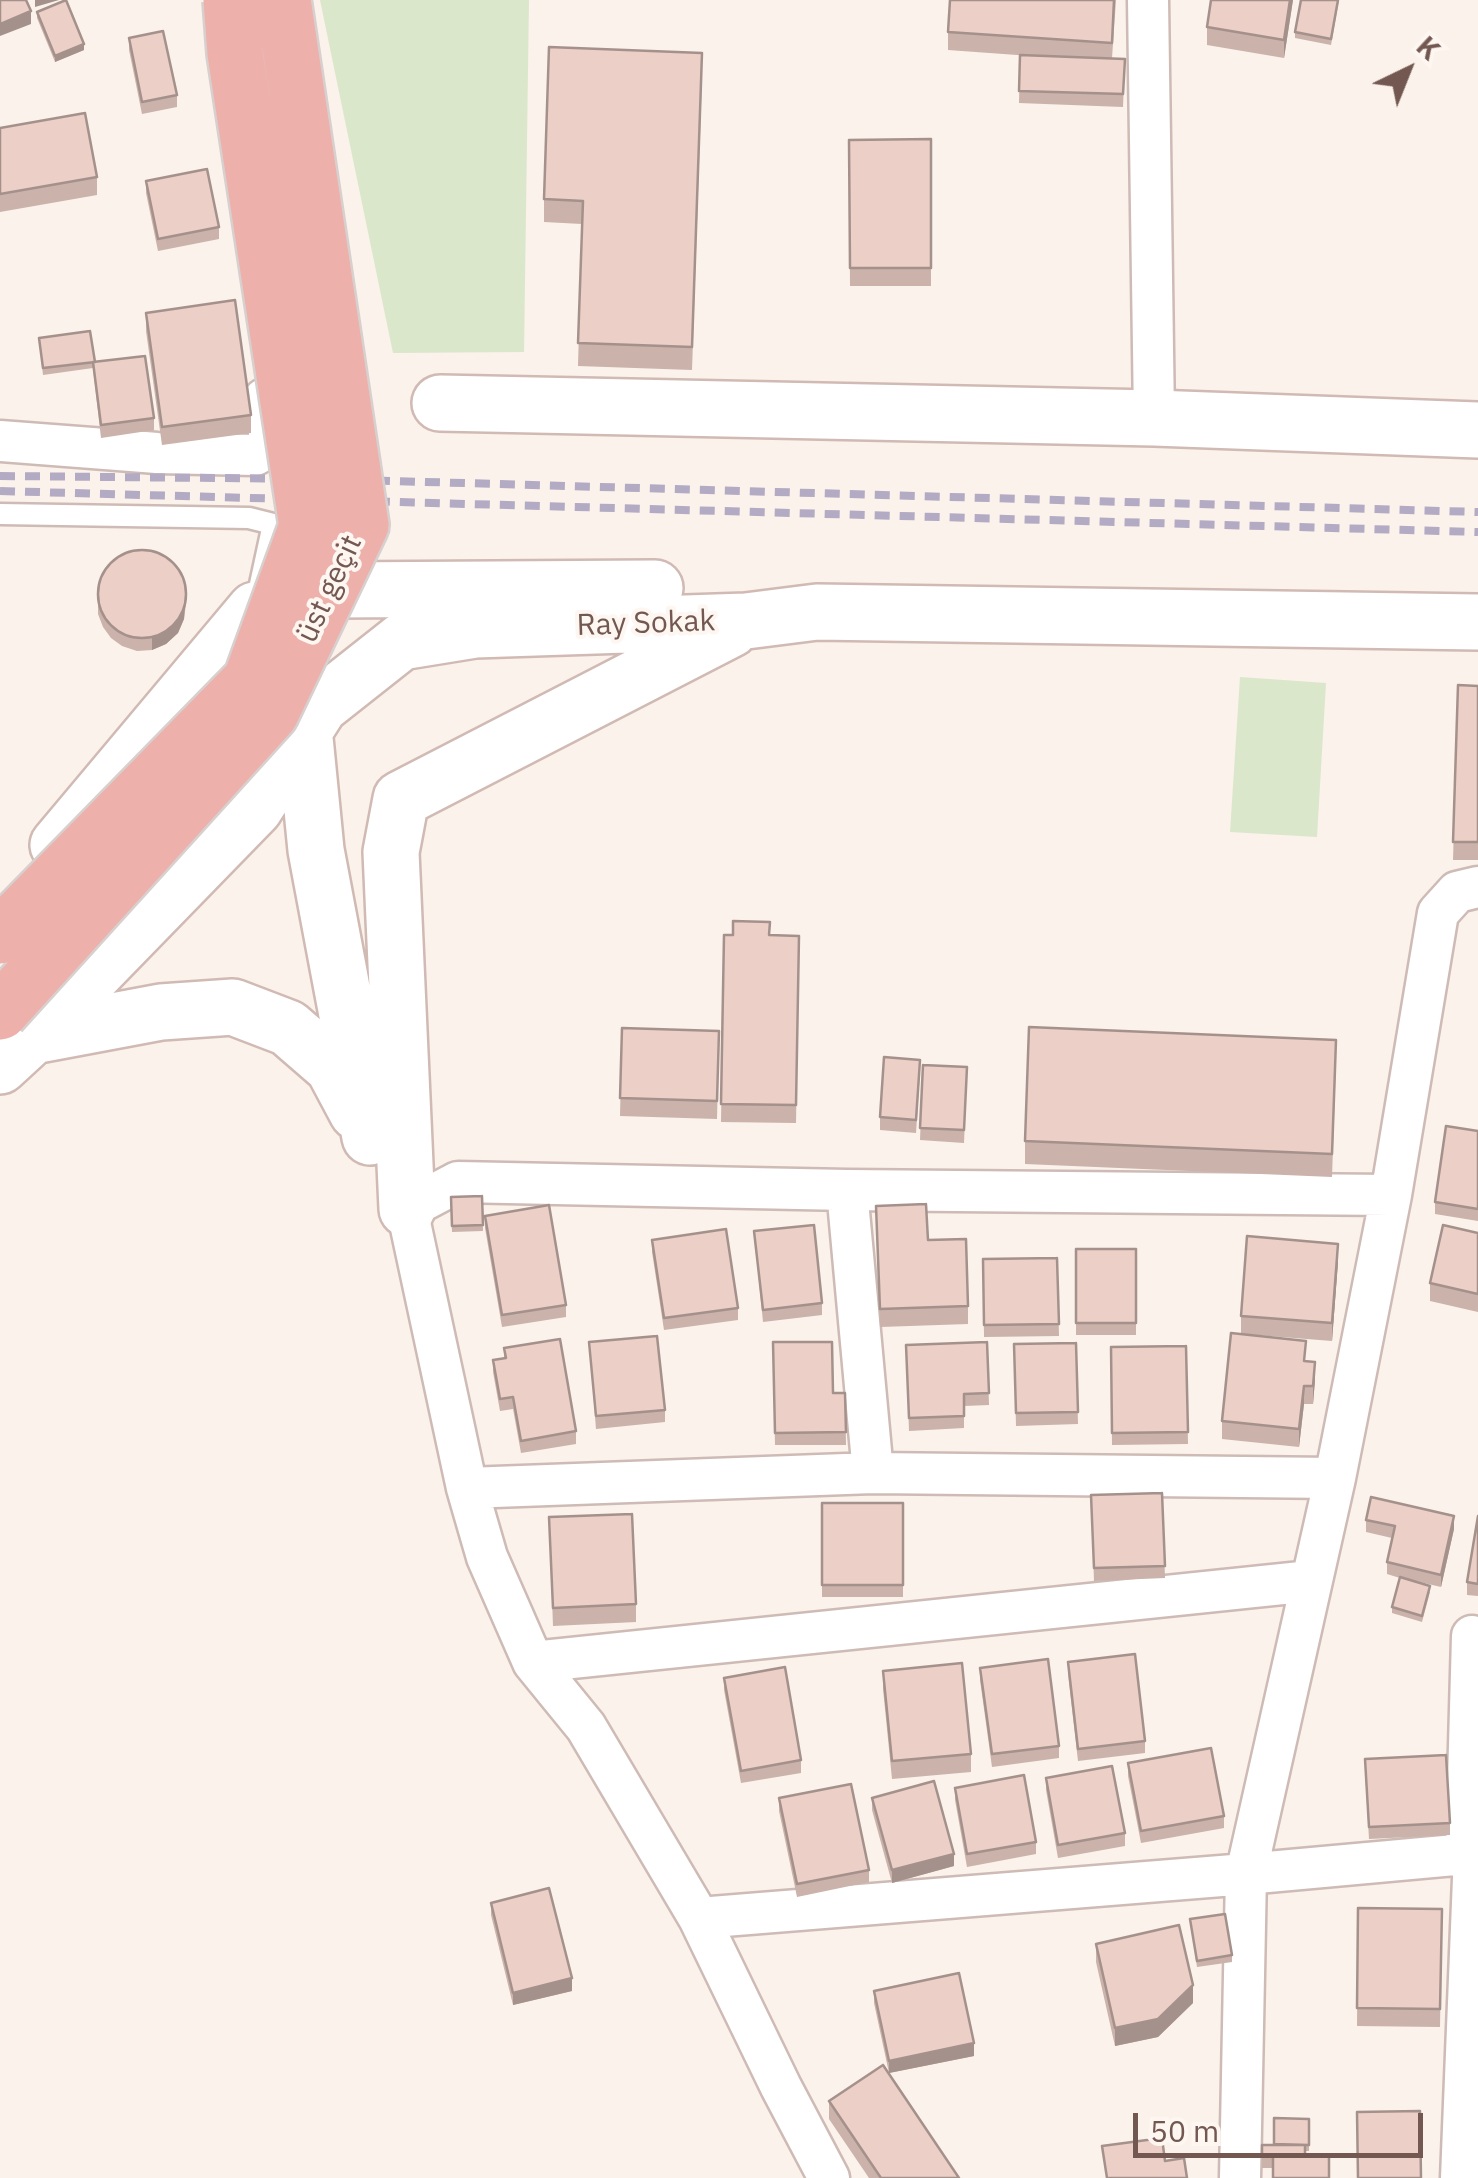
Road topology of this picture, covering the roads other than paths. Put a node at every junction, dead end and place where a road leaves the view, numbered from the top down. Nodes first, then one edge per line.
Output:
1 (205, 0) edge
2 (230, 0) edge
3 (283, 0) edge
4 (1148, 0) edge
5 (440, 403) dead end
6 (1154, 418) junction
7 (1478, 430) edge
8 (0, 442) edge
9 (0, 514) edge
10 (1478, 595) edge
11 (272, 606) junction
12 (746, 621) junction
13 (1478, 622) edge
14 (304, 732) junction
15 (1478, 887) edge
16 (0, 907) edge
17 (0, 936) edge
18 (11, 1038) edge
19 (370, 1137) junction
20 (847, 1190) junction
21 (1392, 1195) junction
22 (408, 1209) junction
23 (873, 1472) junction
24 (1335, 1478) junction
25 (468, 1488) junction
26 (1311, 1580) junction
27 (1472, 1636) dead end
28 (533, 1662) junction
29 (1473, 1854) edge
30 (1246, 1874) junction
31 (699, 1918) junction
32 (829, 2178) edge
33 (1240, 2178) edge
34 (1461, 2178) edge

1 - 8 street
2 - 17 highway, bridge
3 - 18 highway, üst geçit, bridge
4 - 6 street
5 - 6 street
6 - 7 street
9 - 11 lane
10 - 11 street
11 - 14 street
11 - 16 street
12 - 13 street, Ray Sokak
12 - 14 street, Ray Sokak
12 - 22 street
14 - 18 street, Ray Sokak
14 - 19 street
15 - 21 street
18 - 19 street
19 - 22 street
20 - 21 street
20 - 22 street
20 - 23 street
21 - 24 street
22 - 25 street
23 - 24 street
23 - 25 street
24 - 26 street
25 - 28 street
26 - 28 street
26 - 30 street
27 - 29 street
28 - 31 street
29 - 30 street
29 - 34 street
30 - 31 street
30 - 33 street
31 - 32 street

